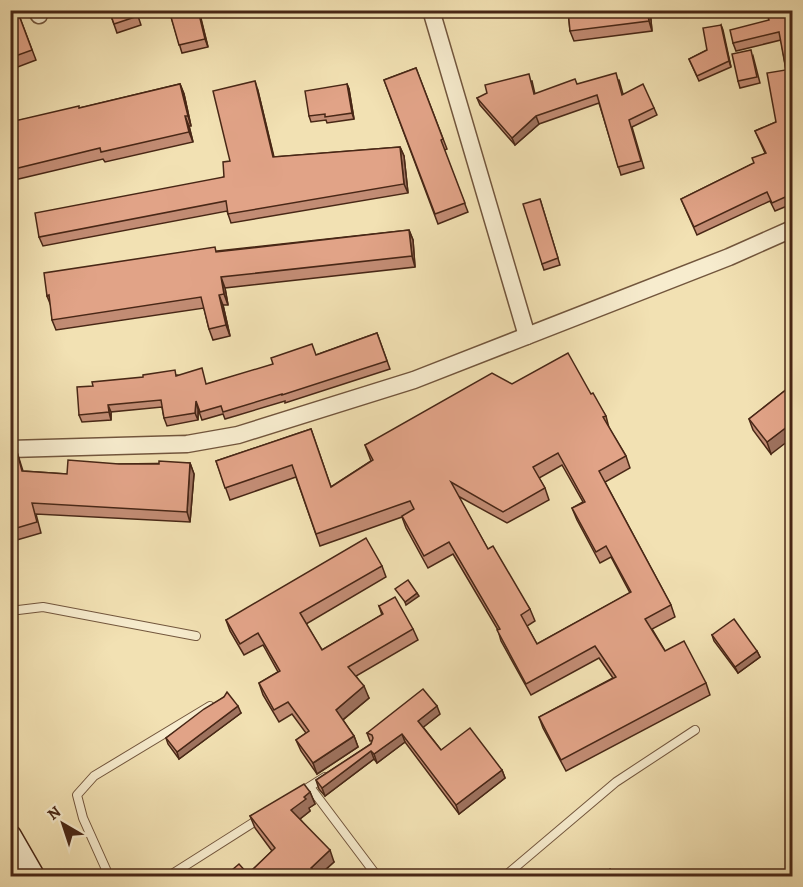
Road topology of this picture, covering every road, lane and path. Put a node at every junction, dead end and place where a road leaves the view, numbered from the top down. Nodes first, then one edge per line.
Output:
1 (431, 10) edge
2 (792, 228) edge
3 (527, 336) junction
4 (10, 449) edge
5 (10, 610) edge
6 (196, 636) dead end
7 (213, 704) edge
8 (695, 730) dead end
9 (330, 773) edge
10 (310, 787) junction
11 (290, 799) edge
12 (271, 811) edge
13 (10, 836) edge
14 (33, 876) edge
15 (109, 876) edge
16 (169, 876) edge
17 (377, 876) edge
18 (505, 876) edge

1 - 3 street
2 - 3 street
3 - 4 street
5 - 6 lane
7 - 15 lane
8 - 18 lane
9 - 10 lane
10 - 11 lane
10 - 17 lane
12 - 16 lane
13 - 14 main road

